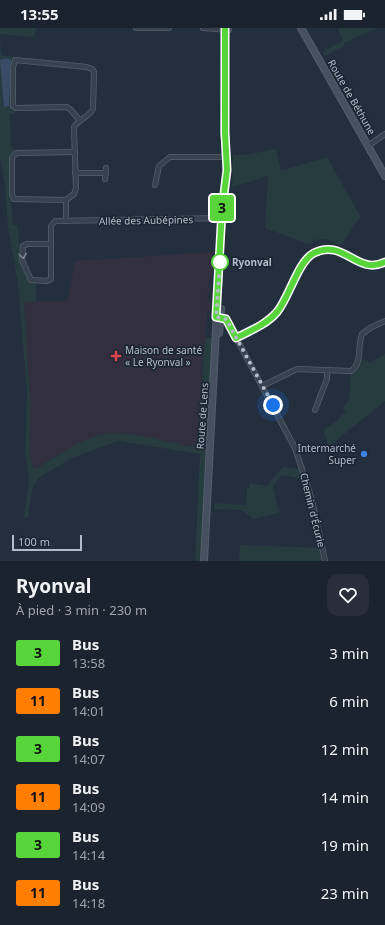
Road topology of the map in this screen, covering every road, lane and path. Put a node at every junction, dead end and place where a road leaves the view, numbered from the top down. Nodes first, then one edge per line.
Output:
1 (138, 28) edge
2 (160, 28) edge
3 (169, 28) edge
4 (203, 28) edge
5 (301, 28) edge
6 (227, 29) edge
7 (80, 121) junction
8 (385, 134) edge
9 (368, 146) junction
10 (75, 152) junction
11 (225, 157) junction
12 (75, 173) junction
13 (385, 176) edge
14 (106, 179) dead end
15 (155, 185) dead end
16 (66, 200) junction
17 (224, 218) junction
18 (66, 221) junction
19 (51, 244) junction
20 (385, 262) edge
21 (218, 317) junction
22 (385, 321) edge
23 (236, 338) junction
24 (327, 370) junction
25 (262, 386) junction
26 (315, 410) dead end
27 (204, 561) edge
28 (325, 561) edge

1 - 2 street
2 - 3 street
4 - 6 street
5 - 9 main road, Route de Béthune
6 - 11 main road, Route de Lens
7 - 7 street
7 - 10 street
8 - 9 street
9 - 13 main road, Route de Béthune
10 - 12 street
10 - 16 street
11 - 15 street
11 - 17 main road, Route de Lens
12 - 14 street
12 - 16 street
16 - 18 street
17 - 18 street, Allée des Aubépines
17 - 21 main road, Route de Lens
18 - 19 street
19 -> 19 street
20 - 23 street
21 - 23 street, Chemin d'Écurie
21 - 27 main road, Route de Lens
22 - 24 street
23 - 25 street, Chemin d'Écurie
24 - 25 street
24 - 26 street
25 - 28 street, Chemin d'Écurie

